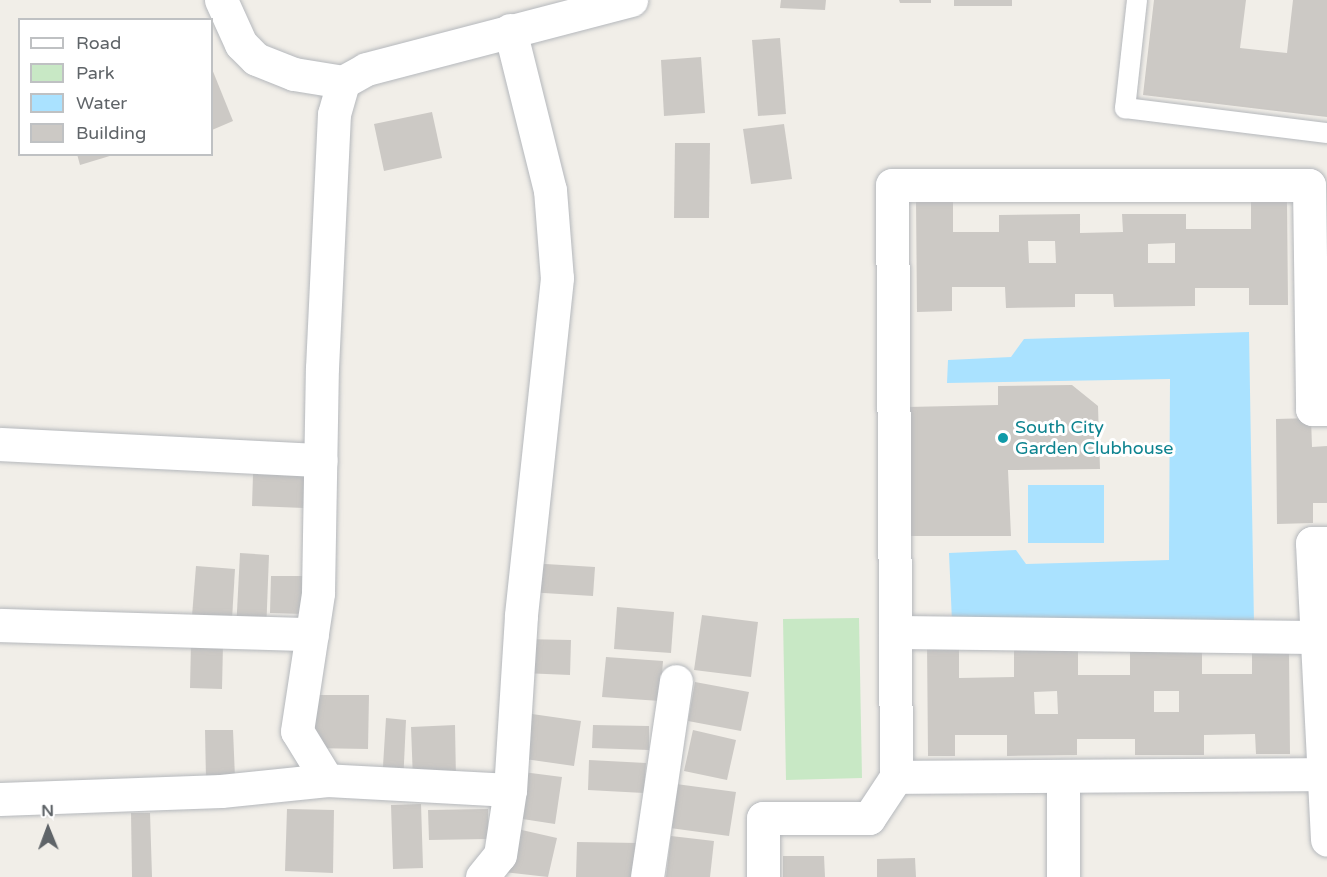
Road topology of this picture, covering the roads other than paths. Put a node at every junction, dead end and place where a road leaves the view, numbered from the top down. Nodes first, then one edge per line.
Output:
1 (221, 0) edge
2 (631, 0) edge
3 (1137, 0) edge
4 (510, 30) junction
5 (343, 82) junction
6 (1327, 133) edge
7 (1327, 409) edge
8 (0, 444) edge
9 (321, 460) junction
10 (1327, 543) edge
11 (0, 625) edge
12 (895, 632) junction
13 (312, 634) junction
14 (1316, 637) junction
15 (676, 681) dead end
16 (1323, 695) edge
17 (1323, 774) junction
18 (1063, 776) junction
19 (896, 777) junction
20 (327, 780) junction
21 (510, 790) junction
22 (0, 799) edge
23 (1327, 840) edge
24 (482, 877) edge
25 (647, 877) edge
26 (763, 877) edge
27 (1063, 877) edge

1 - 5 street
2 - 4 street
3 - 6 lane
4 - 5 street
4 - 21 street
5 - 9 street
7 - 12 street
8 - 9 street
9 - 13 street
10 - 14 street
11 - 13 street
12 - 14 street
12 - 19 street
13 - 20 street
14 - 16 street
15 - 25 street
16 - 17 street
17 - 18 street
17 - 23 street
18 - 19 street
18 - 27 street
19 - 26 street
20 - 21 street
20 - 22 street
21 - 24 street

